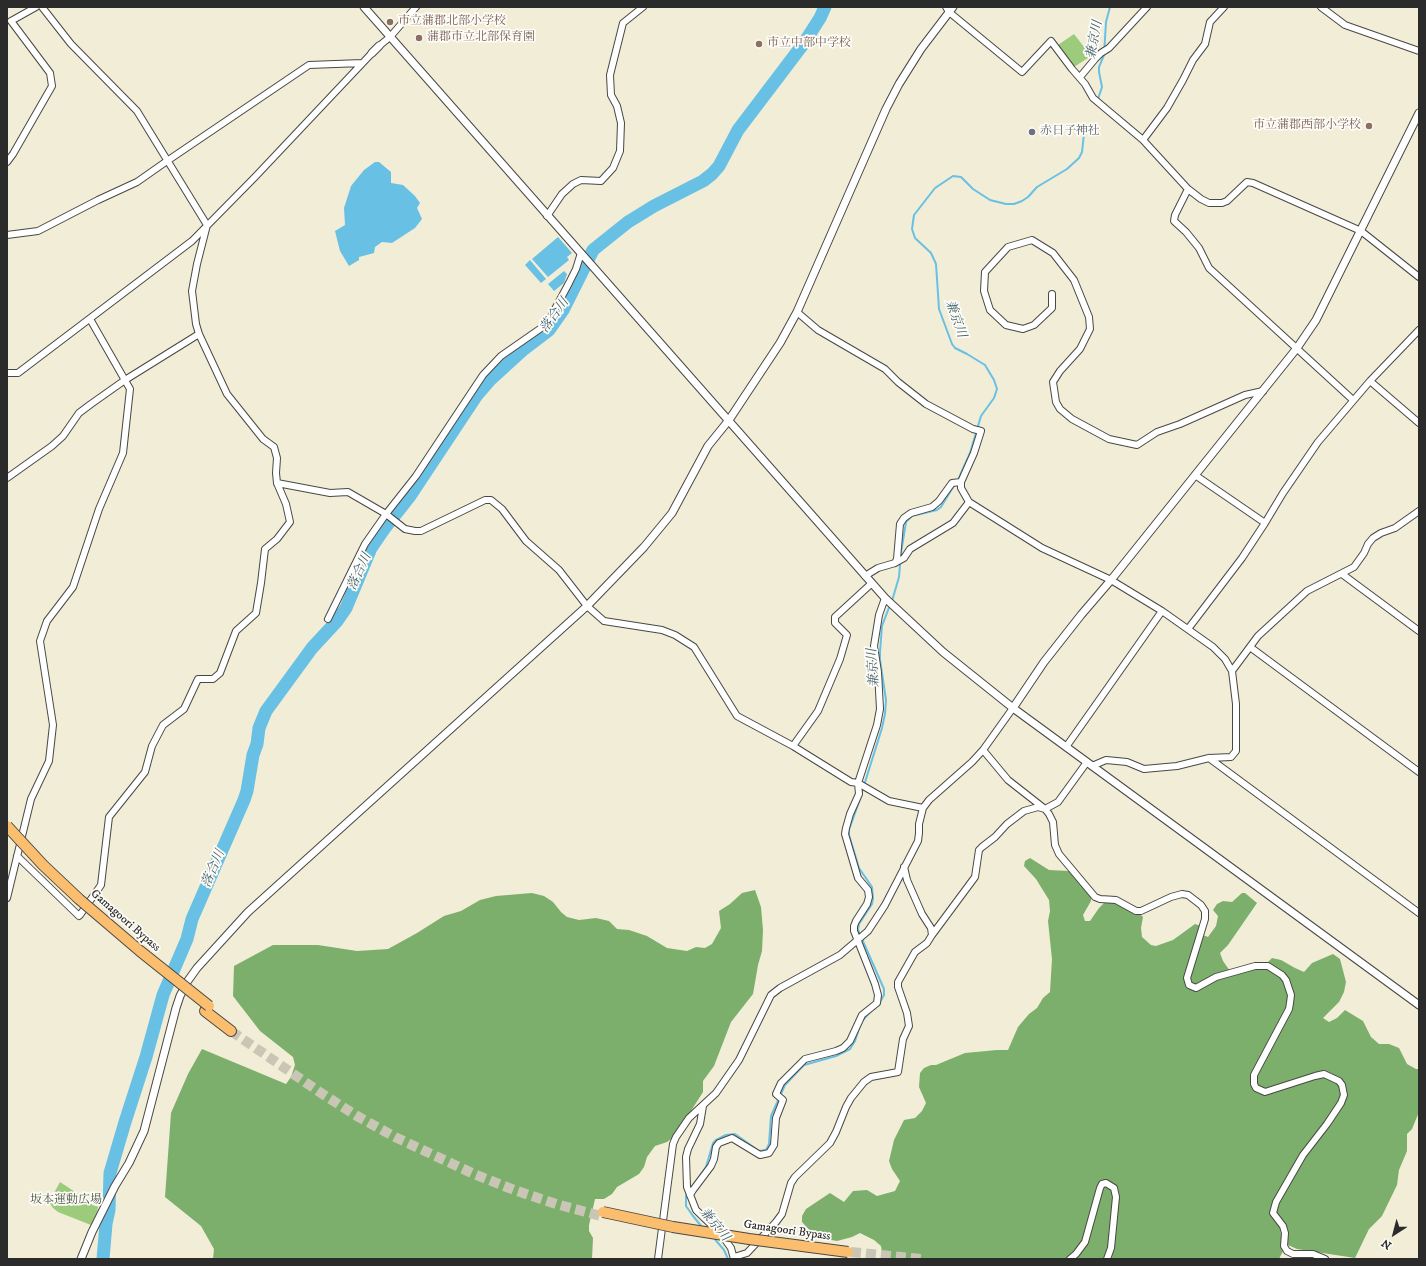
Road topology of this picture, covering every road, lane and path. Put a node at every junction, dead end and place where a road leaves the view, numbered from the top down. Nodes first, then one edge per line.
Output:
1 (36, 7) edge
2 (42, 7) edge
3 (364, 7) edge
4 (416, 7) edge
5 (643, 7) edge
6 (1147, 7) edge
7 (1224, 7) edge
8 (1321, 7) edge
9 (950, 9) edge
10 (9, 22) edge
11 (390, 37) junction
12 (379, 46) joint
13 (1419, 51) edge
14 (372, 53) joint
15 (362, 63) junction
16 (1080, 77) junction
17 (1419, 113) edge
18 (1143, 140) junction
19 (166, 161) junction
20 (7, 162) edge
21 (1188, 189) junction
22 (547, 216) junction
23 (207, 225) junction
24 (1361, 231) junction
25 (7, 235) edge
26 (582, 254) junction
27 (1419, 277) edge
28 (1052, 294) dead end
29 (797, 312) junction
30 (90, 318) junction
31 (1419, 330) edge
32 (199, 334) junction
33 (1297, 348) junction
34 (7, 373) edge
35 (125, 380) junction
36 (1370, 381) junction
37 (1263, 391) junction
38 (1354, 400) junction
39 (729, 420) junction
40 (1419, 423) edge
41 (1195, 475) junction
42 (7, 478) edge
43 (960, 482) junction
44 (277, 483) junction
45 (969, 502) junction
46 (1419, 511) edge
47 (387, 515) junction
48 (1265, 523) junction
49 (896, 562) junction
50 (1342, 574) junction
51 (866, 576) junction
52 (1111, 580) junction
53 (872, 583) junction
54 (886, 599) junction
55 (588, 606) junction
56 (1162, 611) junction
57 (328, 619) dead end
58 (1188, 629) junction
59 (1419, 631) edge
60 (1250, 647) junction
61 (1232, 671) junction
62 (1013, 708) junction
63 (793, 746) junction
64 (1066, 747) junction
65 (983, 750) junction
66 (1209, 758) junction
67 (1090, 764) junction
68 (1419, 772) edge
69 (859, 784) junction
70 (923, 808) junction
71 (1045, 809) junction
72 (7, 826) edge
73 (7, 833) edge
74 (17, 856) junction
75 (904, 867) junction
76 (7, 898) edge
77 (1419, 913) edge
78 (932, 935) junction
79 (860, 937) junction
80 (1419, 1005) edge
81 (207, 1008) junction
82 (233, 1028) tunnel mouth
83 (703, 1106) junction
84 (689, 1192) junction
85 (602, 1214) tunnel mouth
86 (849, 1254) tunnel mouth
87 (734, 1258) edge
88 (81, 1259) edge
89 (658, 1259) edge
90 (1070, 1259) edge
91 (1107, 1259) edge
92 (1325, 1259) edge

1 - 10 street
2 - 19 street
3 - 11 street
4 - 11 street
5 - 22 street
6 - 16 street
7 - 18 street
8 - 13 street
9 - 16 street
9 - 29 street
10 - 20 street
11 - 12 street
11 - 22 street
12 - 14 street
14 - 15 street
15 - 19 street
15 - 23 street
16 - 18 street
17 - 24 street
18 - 21 street
19 - 23 street
19 - 25 street
21 - 24 street
21 - 33 street
22 - 26 street
23 - 30 street
23 - 32 street
24 - 27 street
24 - 33 street
26 - 39 street
26 - 47 street
28 - 37 street
29 - 39 street
29 - 43 street
30 - 34 street
30 - 35 street
31 - 36 street
32 - 35 street
32 - 44 street
33 - 37 street
33 - 38 street
35 - 42 street
35 - 74 street
36 - 38 street
36 - 40 street
37 - 41 street
38 - 48 street
39 - 51 street
39 - 55 street
41 - 48 street
41 - 52 street
43 - 45 street
43 - 49 street
44 - 47 street
44 - 74 street
45 - 49 street
45 - 52 street
46 - 50 street
47 - 55 street
47 - 57 street
48 - 58 street
49 - 51 street
50 - 59 street
50 - 60 street
51 - 53 street
52 - 56 street
52 - 62 street
53 - 54 street
53 - 63 street
54 - 62 street
54 - 69 street
55 - 63 street
55 - 88 street
56 - 58 street
56 - 64 street
58 - 61 street
60 - 61 street
60 - 68 street
61 - 66 street
62 - 64 street
62 - 65 street
63 - 69 street
64 - 67 street
65 - 70 street
65 - 71 street
66 - 67 street
66 - 77 street
67 - 71 street
67 - 80 street
69 - 70 street
69 - 79 street
70 - 75 street
71 - 78 street
71 - 92 street
72 - 81 highway, Gamagoori Bypass, bridge
73 - 81 highway, Gamagoori Bypass
74 - 76 street
75 - 78 street
75 - 79 street
78 - 87 street
79 - 83 street
79 - 84 street
81 - 82 highway, Gamagoori Bypass
83 - 84 street
83 - 89 street
84 - 87 street
85 - 86 highway, Gamagoori Bypass, bridge
90 - 91 street

